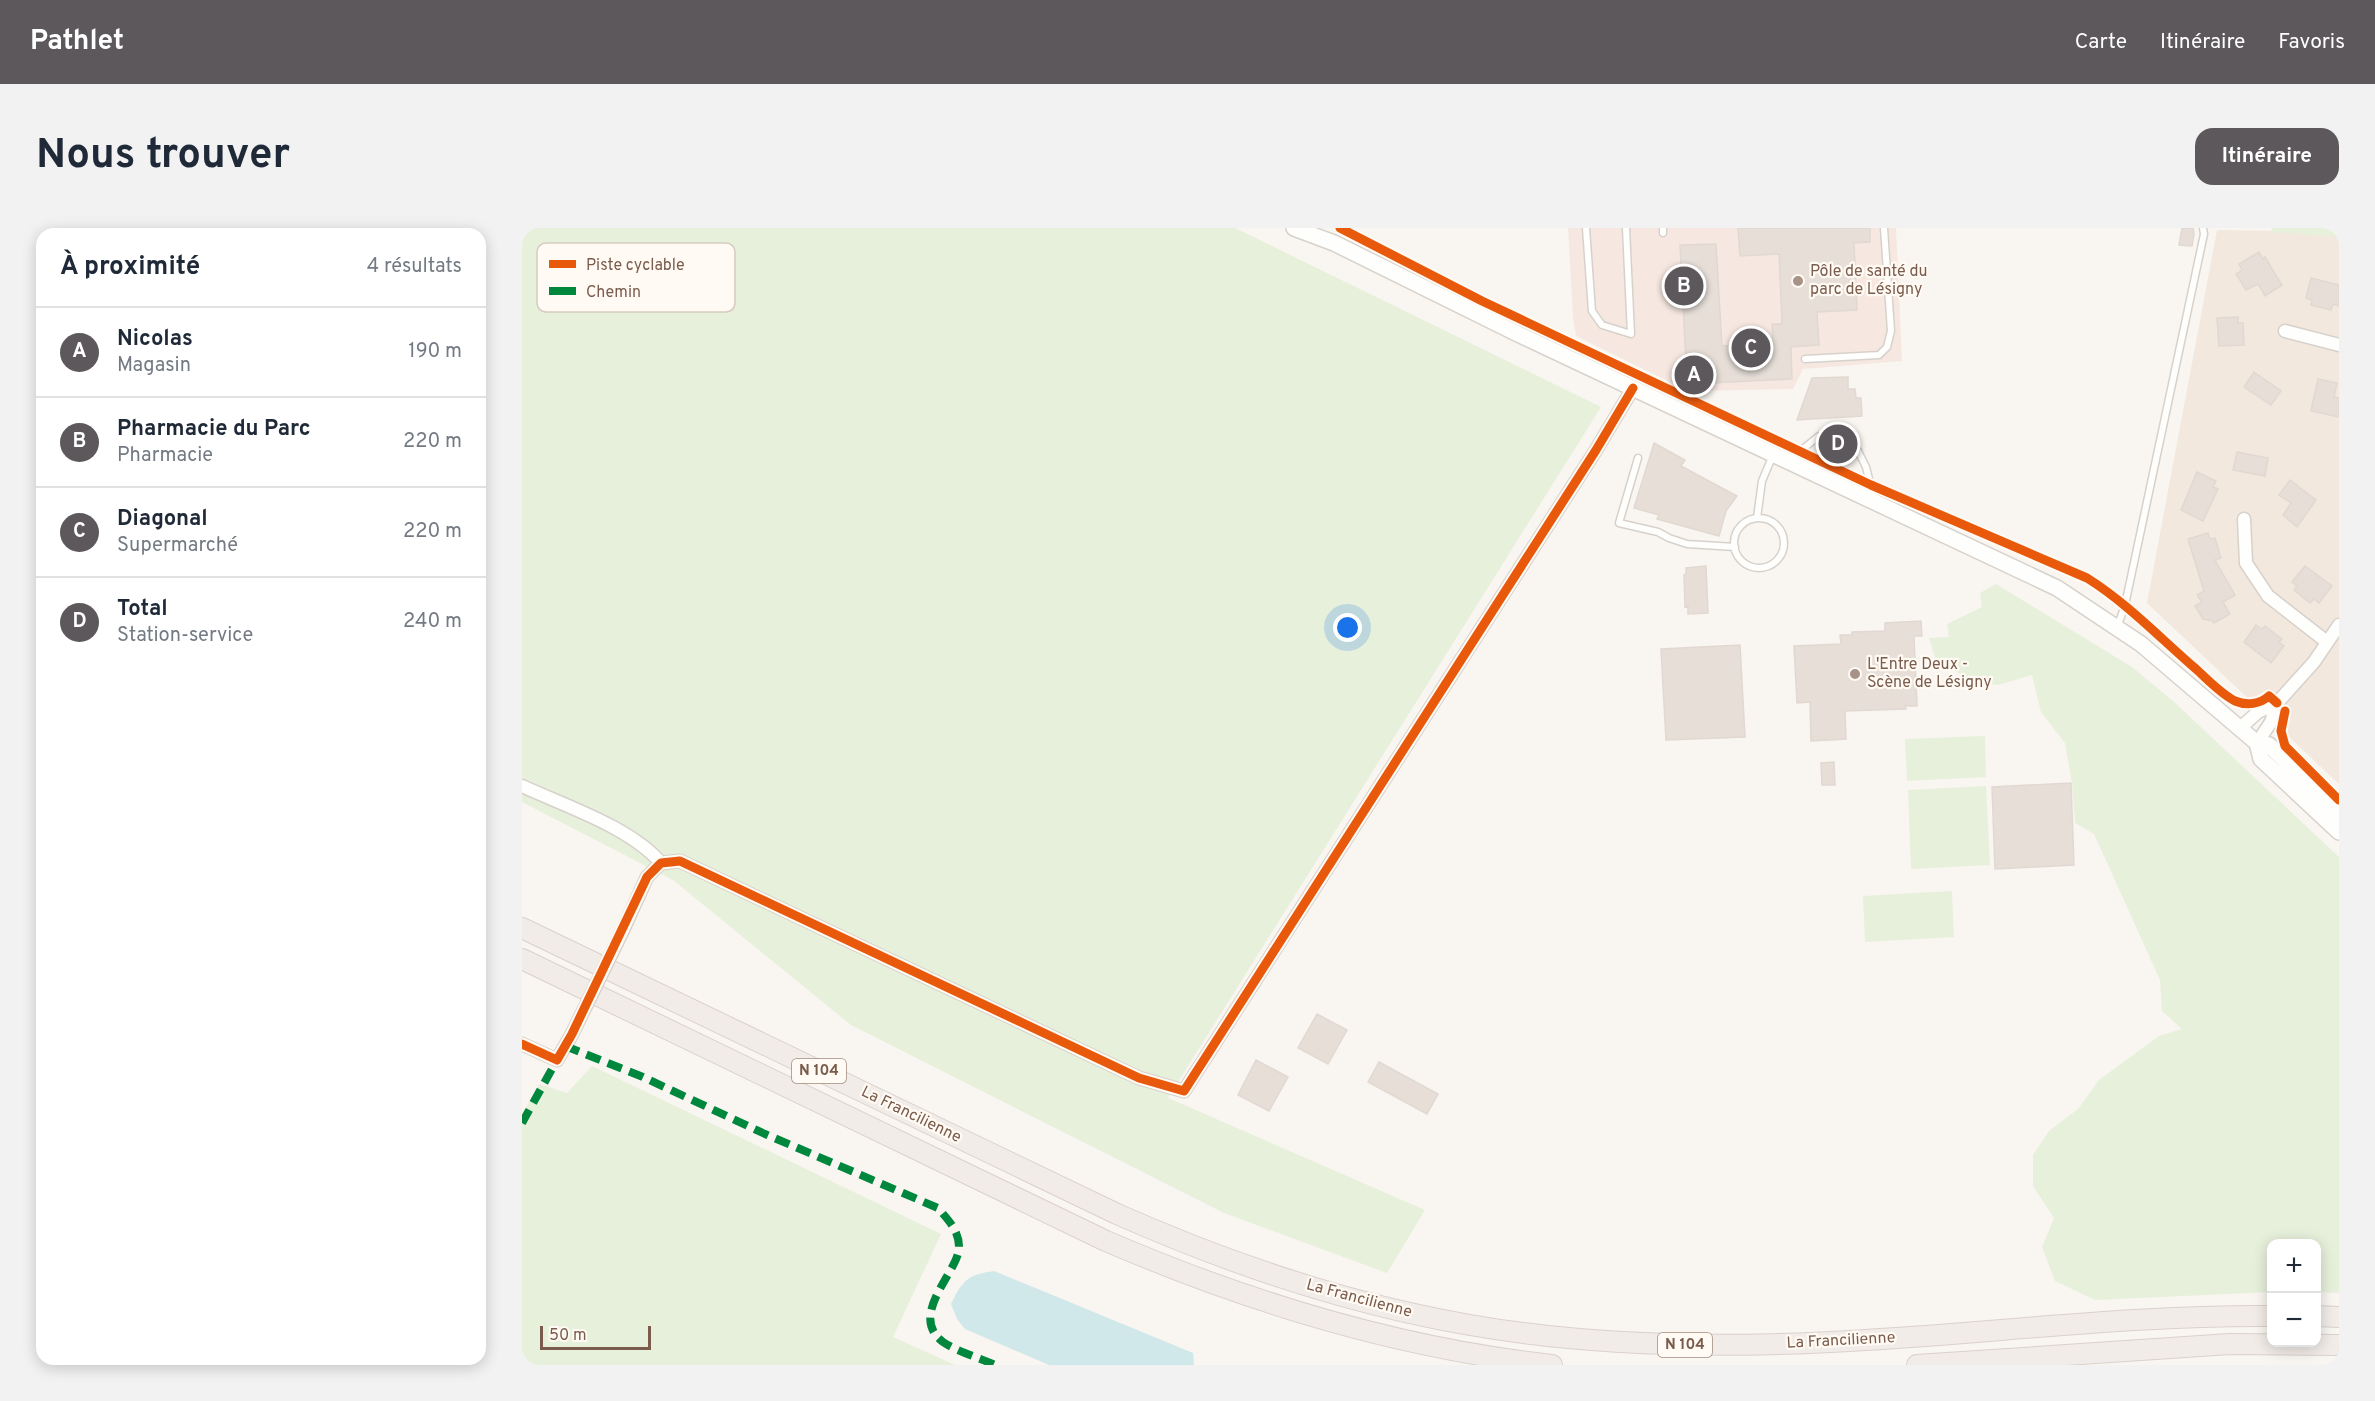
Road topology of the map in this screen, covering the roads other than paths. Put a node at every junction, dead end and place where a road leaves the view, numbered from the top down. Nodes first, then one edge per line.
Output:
1 (1294, 228) edge
2 (1314, 228) edge
3 (1586, 228) edge
4 (1626, 228) edge
5 (1884, 228) edge
6 (2203, 228) edge
7 (1334, 243) junction
8 (2285, 331) dead end
9 (2339, 345) edge
10 (1805, 358) dead end
11 (1633, 388) junction
12 (1773, 454) junction
13 (1638, 458) dead end
14 (1788, 461) junction
15 (1875, 502) junction
16 (1757, 518) junction
17 (2244, 519) dead end
18 (1735, 547) junction
19 (2339, 625) edge
20 (2117, 628) junction
21 (2327, 642) junction
22 (2277, 703) junction
23 (2239, 729) junction
24 (2257, 742) junction
25 (522, 786) edge
26 (2339, 814) edge
27 (2339, 832) edge
28 (661, 863) junction
29 (522, 928) edge
30 (522, 959) edge
31 (522, 1044) edge
32 (2267, 1316) edge
33 (2321, 1316) edge
34 (2339, 1317) edge
35 (2339, 1345) edge
36 (1552, 1365) edge
37 (1917, 1365) edge

1 - 7 street
2 - 7 street
3 - 4 lane
5 - 10 lane
6 - 20 lane
7 - 11 street
8 - 9 street
11 - 12 street
11 - 28 street
12 - 14 street
12 - 16 lane
13 - 18 lane
14 - 15 street
14 - 15 lane
15 - 20 street
16 - 18 lane
16 - 18 lane
17 - 21 street
19 - 21 street
20 - 23 street
21 - 22 street
22 - 23 street
22 - 24 street
23 - 24 street
24 - 26 street
24 - 27 street
25 - 28 street
28 - 31 street, bridge
29 - 32 highway, La Francilienne / N 104
30 - 36 highway, La Francilienne / N 104
33 - 34 highway
35 - 37 highway

